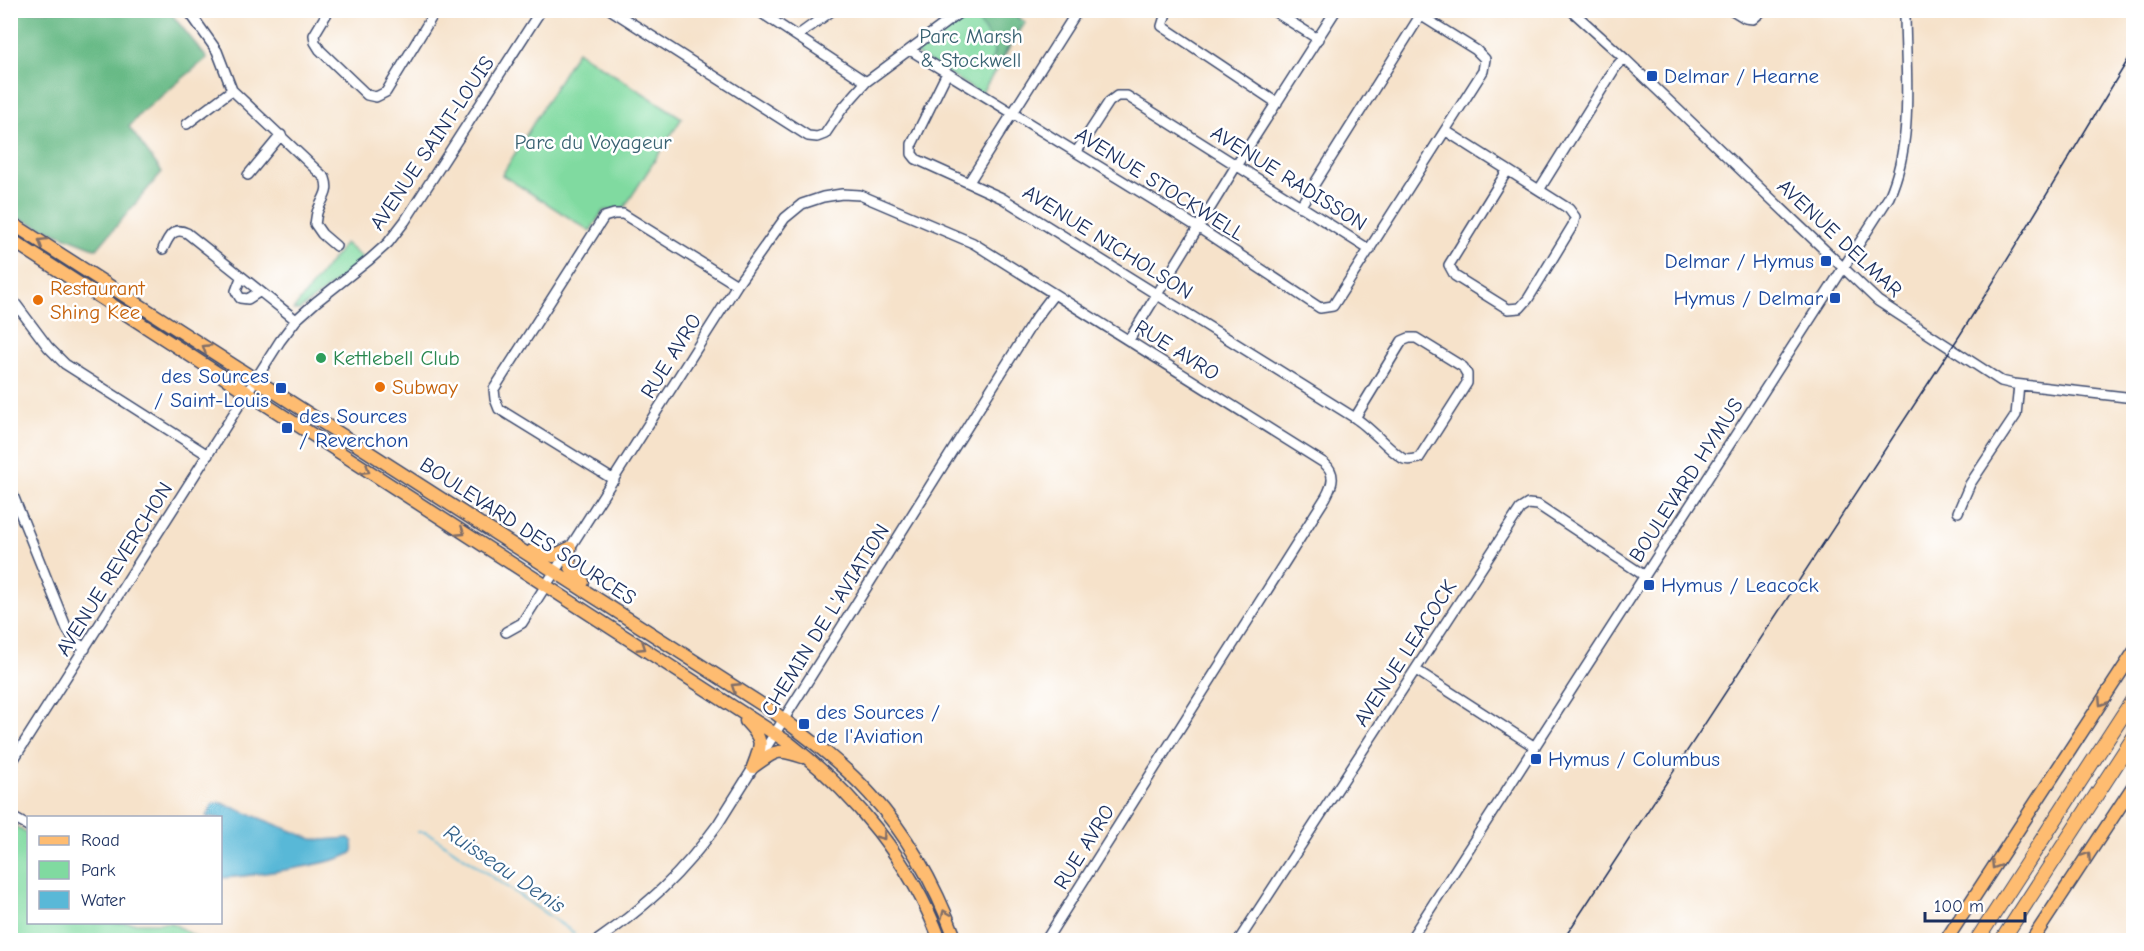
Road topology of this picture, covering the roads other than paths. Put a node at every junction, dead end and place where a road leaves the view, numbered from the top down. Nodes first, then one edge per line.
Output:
1 (329, 10) edge
2 (436, 10) edge
3 (541, 10) edge
4 (611, 10) edge
5 (634, 10) edge
6 (757, 10) edge
7 (833, 10) edge
8 (963, 10) edge
9 (1078, 10) edge
10 (1167, 10) edge
11 (1272, 10) edge
12 (1336, 10) edge
13 (1571, 10) edge
14 (1732, 10) edge
15 (1763, 10) edge
16 (1905, 10) edge
17 (191, 12) edge
18 (1416, 13) edge
19 (627, 21) junction
20 (797, 36) junction
21 (1318, 39) junction
22 (910, 50) junction
23 (1624, 58) junction
24 (947, 73) junction
25 (866, 82) junction
26 (232, 90) junction
27 (1277, 103) junction
28 (1012, 114) junction
29 (187, 124) dead end
30 (1446, 131) junction
31 (281, 135) junction
32 (1077, 151) junction
33 (1236, 166) junction
34 (1507, 171) junction
35 (248, 175) dead end
36 (969, 183) junction
37 (1539, 190) junction
38 (1300, 207) junction
39 (10, 222) edge
40 (1199, 228) junction
41 (10, 239) edge
42 (336, 246) dead end
43 (163, 249) dead end
44 (1370, 250) junction
45 (1844, 269) junction
46 (241, 278) junction
47 (737, 285) junction
48 (259, 292) junction
49 (1054, 294) junction
50 (1157, 294) junction
51 (15, 303) dead end
52 (296, 320) junction
53 (1129, 340) junction
54 (255, 379) junction
55 (2019, 385) junction
56 (247, 393) junction
57 (2133, 398) edge
58 (1355, 418) junction
59 (208, 455) junction
60 (614, 480) junction
61 (10, 488) edge
62 (1959, 512) dead end
63 (516, 547) junction
64 (570, 548) junction
65 (555, 571) junction
66 (1645, 576) junction
67 (546, 586) junction
68 (600, 600) junction
69 (506, 632) dead end
70 (84, 649) junction
71 (2133, 652) edge
72 (1416, 670) junction
73 (2133, 698) edge
74 (731, 705) junction
75 (783, 720) junction
76 (775, 734) junction
77 (2133, 737) edge
78 (1535, 747) junction
79 (810, 760) junction
80 (10, 765) edge
81 (753, 767) junction
82 (2133, 785) edge
83 (10, 816) edge
84 (27, 825) edge
85 (1978, 937) edge
86 (956, 939) edge
87 (598, 940) edge
88 (940, 940) edge
89 (1047, 940) edge
90 (1239, 940) edge
91 (1410, 940) edge
92 (1946, 940) edge
93 (2002, 940) edge
94 (2032, 940) edge

1 - 2 street
3 - 52 street, AVENUE SAINT-LOUIS
4 - 19 street
5 - 19 street
6 - 20 street
7 - 20 street
8 - 22 street
9 - 28 street
10 - 27 street
11 - 21 street
12 - 21 street
13 - 23 street, AVENUE DELMAR
14 - 15 street
16 - 45 street, BOULEVARD HYMUS
17 - 26 street
18 - 30 street, AVENUE RADISSON
18 - 38 street
19 - 25 street
20 - 25 street
21 - 27 street
22 - 24 street, AVENUE STOCKWELL
22 - 25 street
23 - 37 street
23 - 45 street, AVENUE DELMAR
24 - 28 street, AVENUE STOCKWELL
24 - 36 street, AVENUE NICHOLSON
26 - 29 street
26 - 31 street
27 - 33 street
28 - 32 street, AVENUE STOCKWELL
28 - 36 street
30 - 34 street
30 - 44 street, AVENUE RADISSON
31 - 35 street
31 - 42 street
32 - 33 street, AVENUE RADISSON
32 - 40 street, AVENUE STOCKWELL
33 - 38 street, AVENUE RADISSON
33 - 40 street
34 - 37 street
34 - 37 street
36 - 50 street, AVENUE NICHOLSON
38 - 44 street, AVENUE RADISSON
54 -> 39 main road, BOULEVARD DES SOURCES
40 - 44 street, AVENUE STOCKWELL
40 - 50 street
41 - 56 main road, BOULEVARD DES SOURCES
43 - 46 street
45 - 55 street, AVENUE DELMAR
45 - 66 street, BOULEVARD HYMUS
46 - 48 street
46 - 48 street
47 - 49 street, RUE AVRO
47 - 60 street, RUE AVRO
47 - 60 street
48 - 52 street
49 - 53 street, RUE AVRO
49 - 75 street, CHEMIN DE L'AVIATION
50 - 53 street
50 - 58 street, AVENUE NICHOLSON
51 - 59 street
52 - 54 street, AVENUE SAINT-LOUIS
53 - 89 street, RUE AVRO
54 - 56 street, AVENUE SAINT-LOUIS
54 - 63 main road, BOULEVARD DES SOURCES
55 - 57 street, AVENUE DELMAR
55 - 62 street
56 - 59 street, AVENUE REVERCHON
56 -> 67 main road, BOULEVARD DES SOURCES
58 - 58 street, AVENUE NICHOLSON
59 - 70 street, AVENUE REVERCHON
60 - 64 street, RUE AVRO
61 - 70 street
63 - 64 main road
63 - 65 main road, BOULEVARD DES SOURCES
64 - 65 street
64 - 68 main road
65 - 67 street
65 - 68 main road, BOULEVARD DES SOURCES
66 - 72 street, AVENUE LEACOCK
66 - 78 street, BOULEVARD HYMUS
67 - 69 street
67 -> 74 main road, BOULEVARD DES SOURCES
75 -> 68 main road, BOULEVARD DES SOURCES
70 - 80 street, AVENUE REVERCHON
71 -> 92 main road
72 - 78 street
72 - 90 street, AVENUE LEACOCK
73 - 85 highway
74 - 76 main road, BOULEVARD DES SOURCES
74 - 81 main road
75 - 76 street, CHEMIN DE L'AVIATION
86 -> 75 main road, BOULEVARD DES SOURCES
76 - 79 main road, BOULEVARD DES SOURCES
76 - 81 street, CHEMIN DE L'AVIATION
77 - 93 highway
78 - 91 street, BOULEVARD HYMUS
79 - 81 main road
79 -> 88 main road, BOULEVARD DES SOURCES
81 - 87 street, CHEMIN DE L'AVIATION
94 -> 82 main road
83 - 84 street

